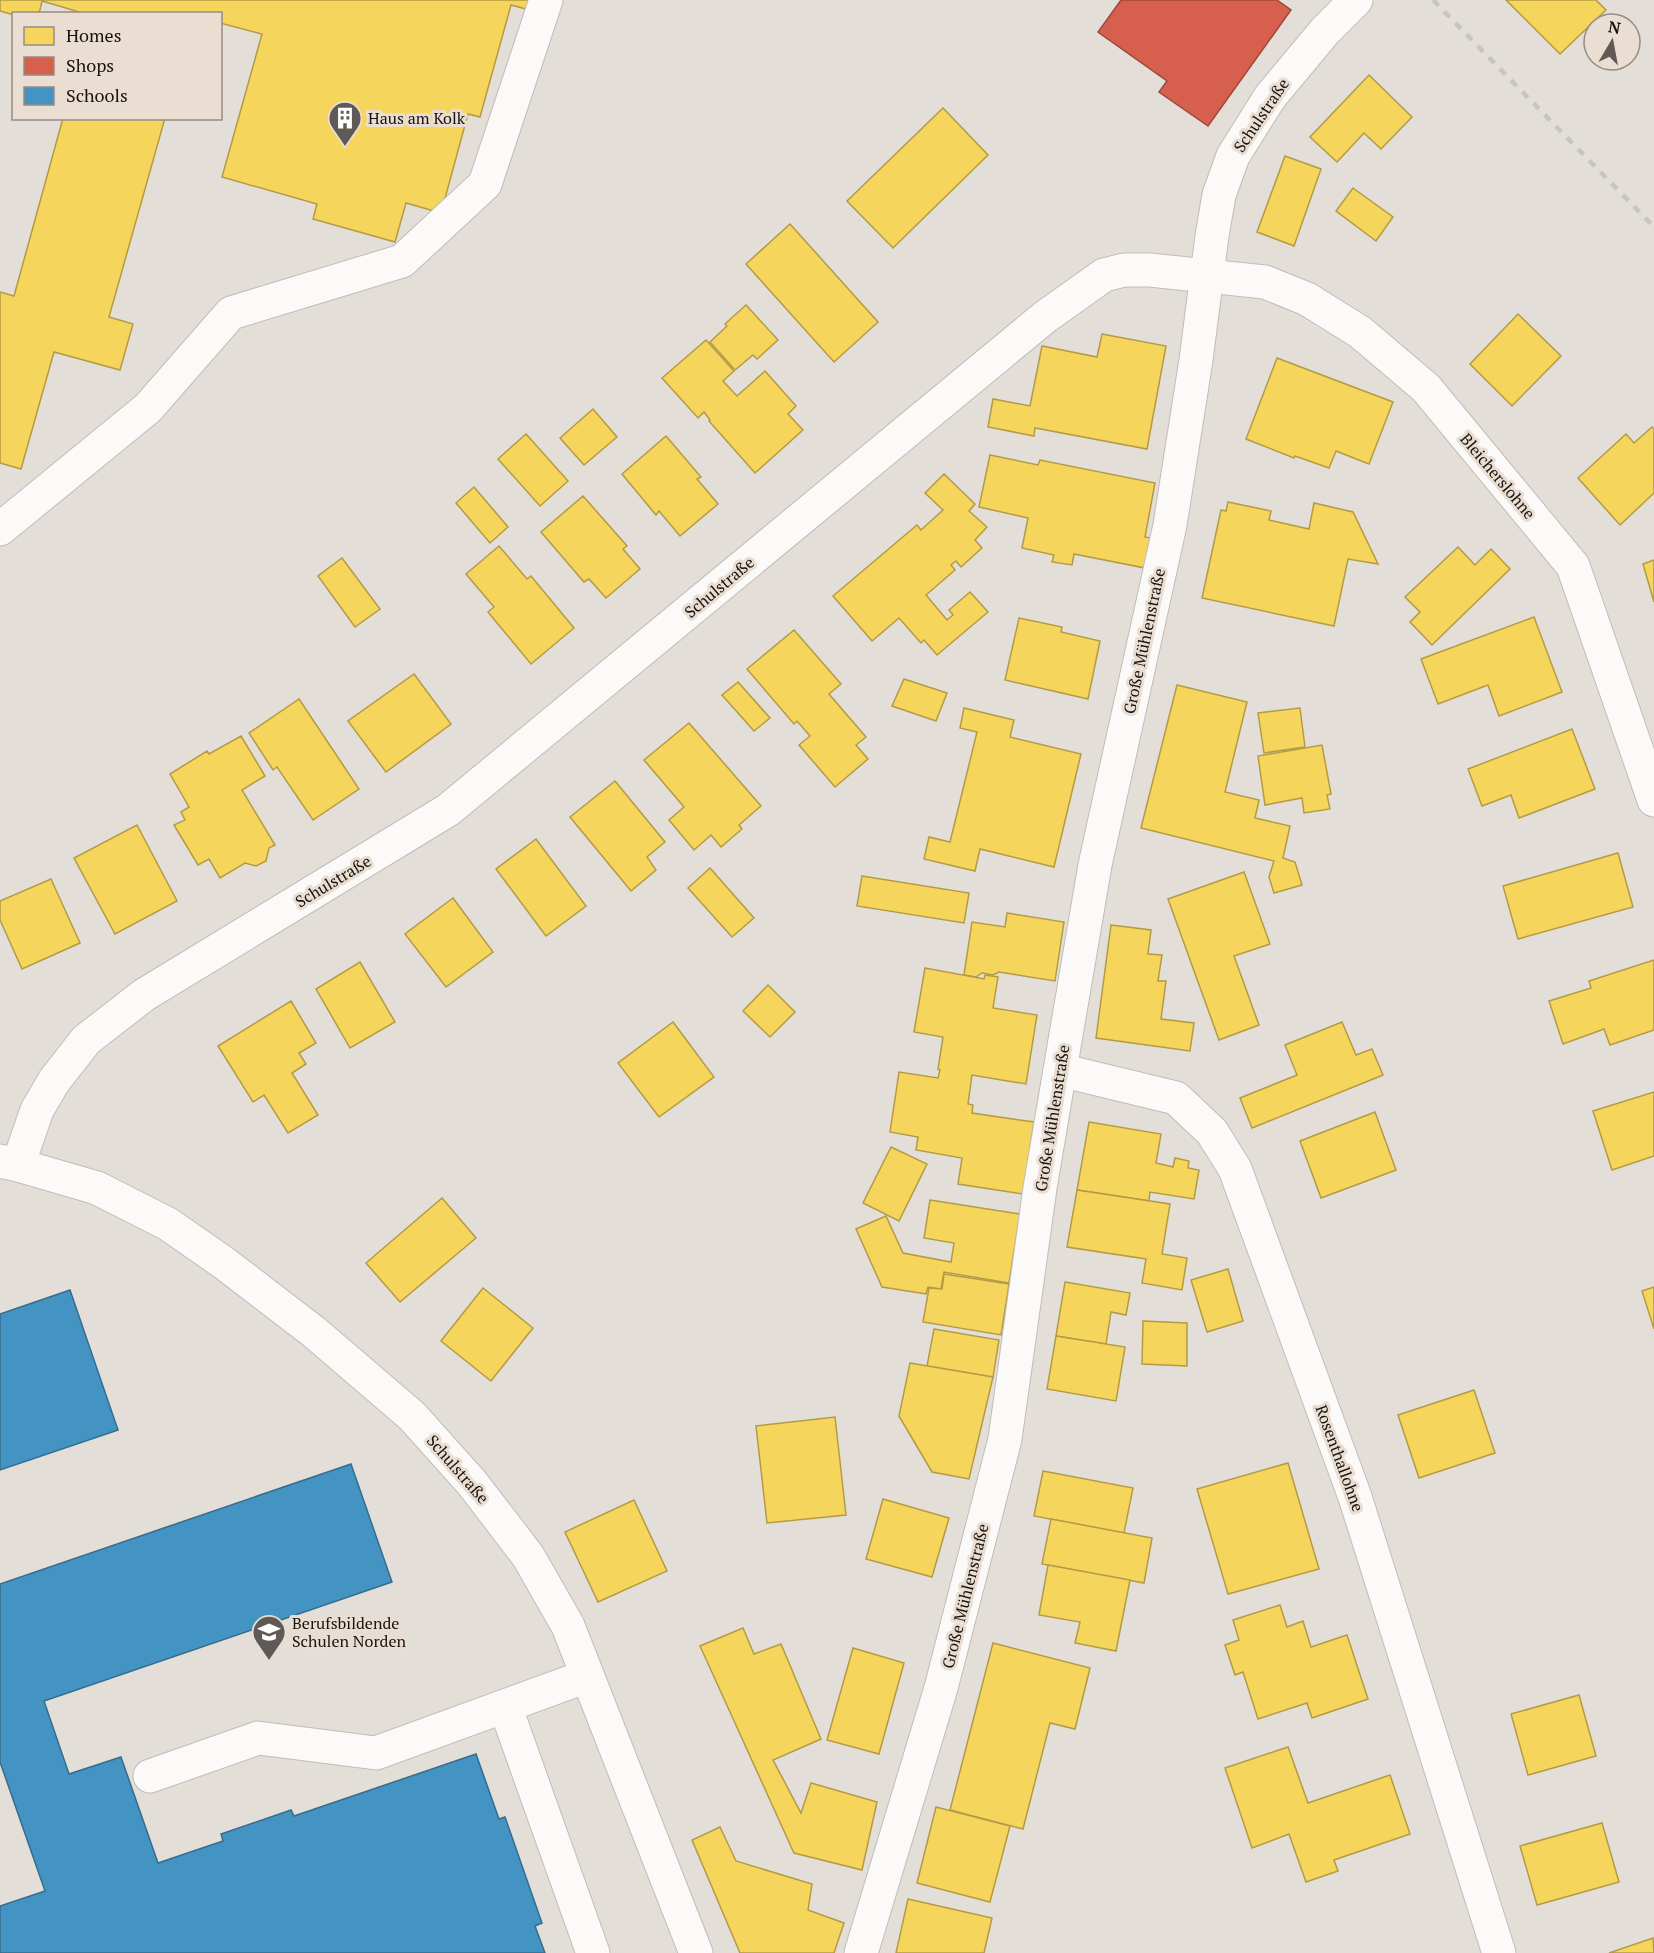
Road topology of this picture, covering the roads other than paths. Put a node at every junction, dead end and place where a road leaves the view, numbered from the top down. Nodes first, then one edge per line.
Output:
1 (546, 0) edge
2 (1356, 0) edge
3 (1208, 275) junction
4 (0, 529) edge
5 (1654, 800) edge
6 (1060, 1070) junction
7 (9, 1163) edge
8 (587, 1676) junction
9 (505, 1706) junction
10 (150, 1776) dead end
11 (593, 1953) edge
12 (696, 1953) edge
13 (861, 1953) edge
14 (1499, 1953) edge

1 - 4 street
2 - 3 street, Schulstraße
3 - 5 street, Bleicherslohne
3 - 6 street, Große Mühlenstraße
3 - 7 street, Schulstraße
6 - 13 street, Große Mühlenstraße
6 - 14 street, Rosenthallohne
7 - 8 street, Schulstraße
8 - 9 street
8 - 12 street, Schulstraße
9 - 10 street
9 - 11 street

